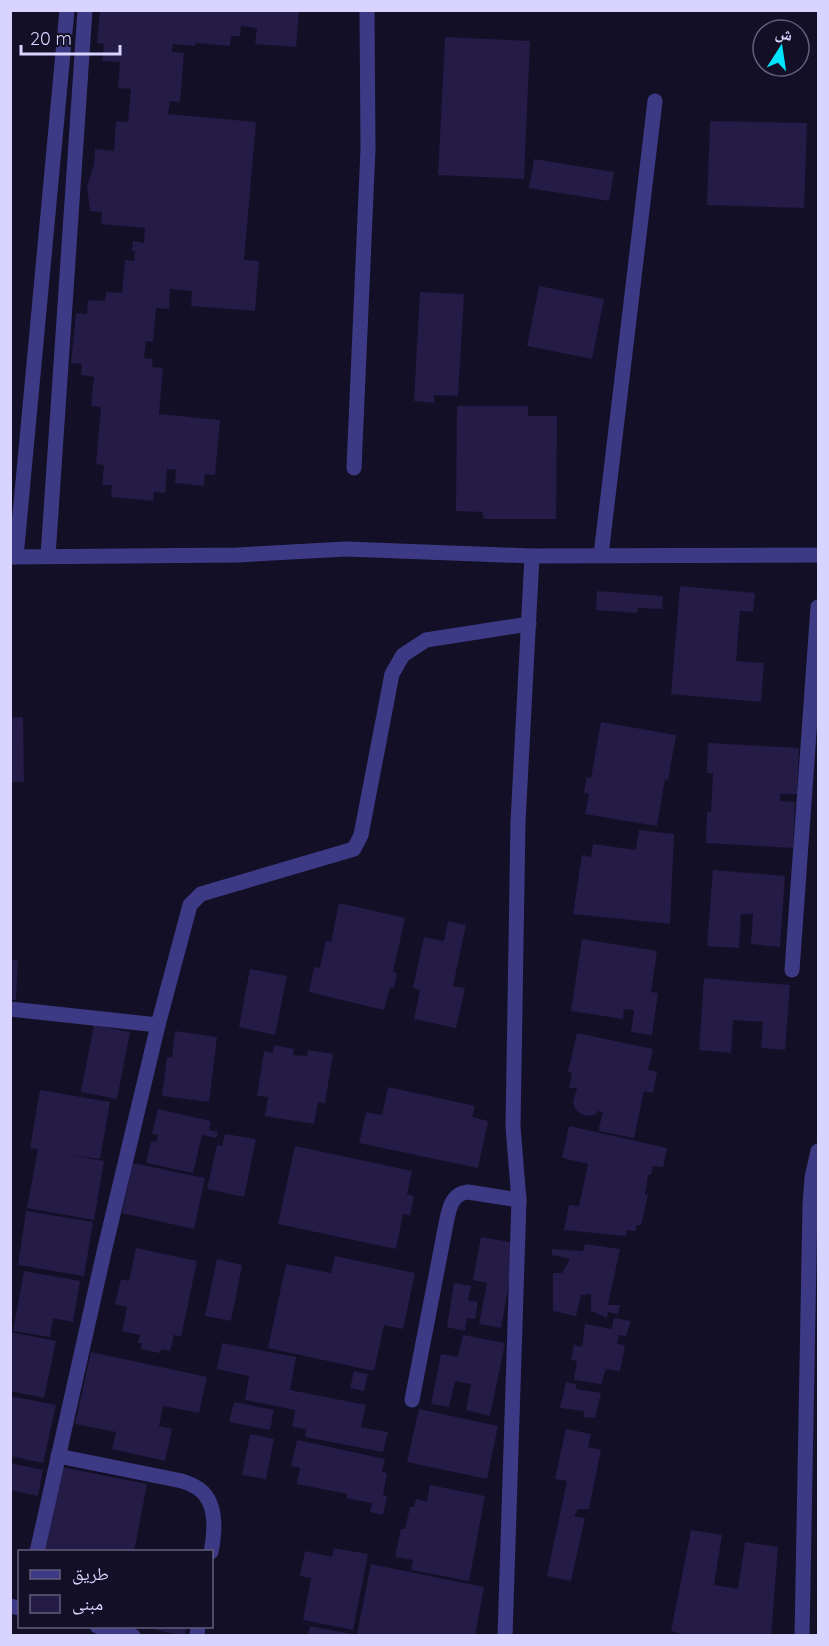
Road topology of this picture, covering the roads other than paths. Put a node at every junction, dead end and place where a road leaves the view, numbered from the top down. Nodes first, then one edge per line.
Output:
1 (68, 10) edge
2 (85, 10) edge
3 (367, 10) edge
4 (655, 101) dead end
5 (354, 468) dead end
6 (601, 555) junction
7 (819, 555) edge
8 (48, 556) junction
9 (532, 556) junction
10 (13, 557) edge
11 (819, 607) edge
12 (529, 624) junction
13 (792, 970) dead end
14 (10, 1009) edge
15 (158, 1025) junction
16 (819, 1151) edge
17 (815, 1179) edge
18 (519, 1200) junction
19 (411, 1400) dead end
20 (58, 1456) junction
21 (38, 1550) edge
22 (211, 1550) edge
23 (105, 1628) edge
24 (133, 1635) edge
25 (505, 1635) edge
26 (802, 1635) edge

1 - 10 street
2 - 8 street
3 - 5 street
4 - 6 street
6 - 7 street
6 - 9 street
8 - 9 street
8 - 10 street
9 - 12 street
11 - 13 street
12 - 15 street
12 - 18 street
14 - 15 street
15 - 20 street
16 - 17 street
17 - 26 street
18 - 19 street
18 - 25 street
20 - 21 street
20 - 22 street
23 - 24 street

